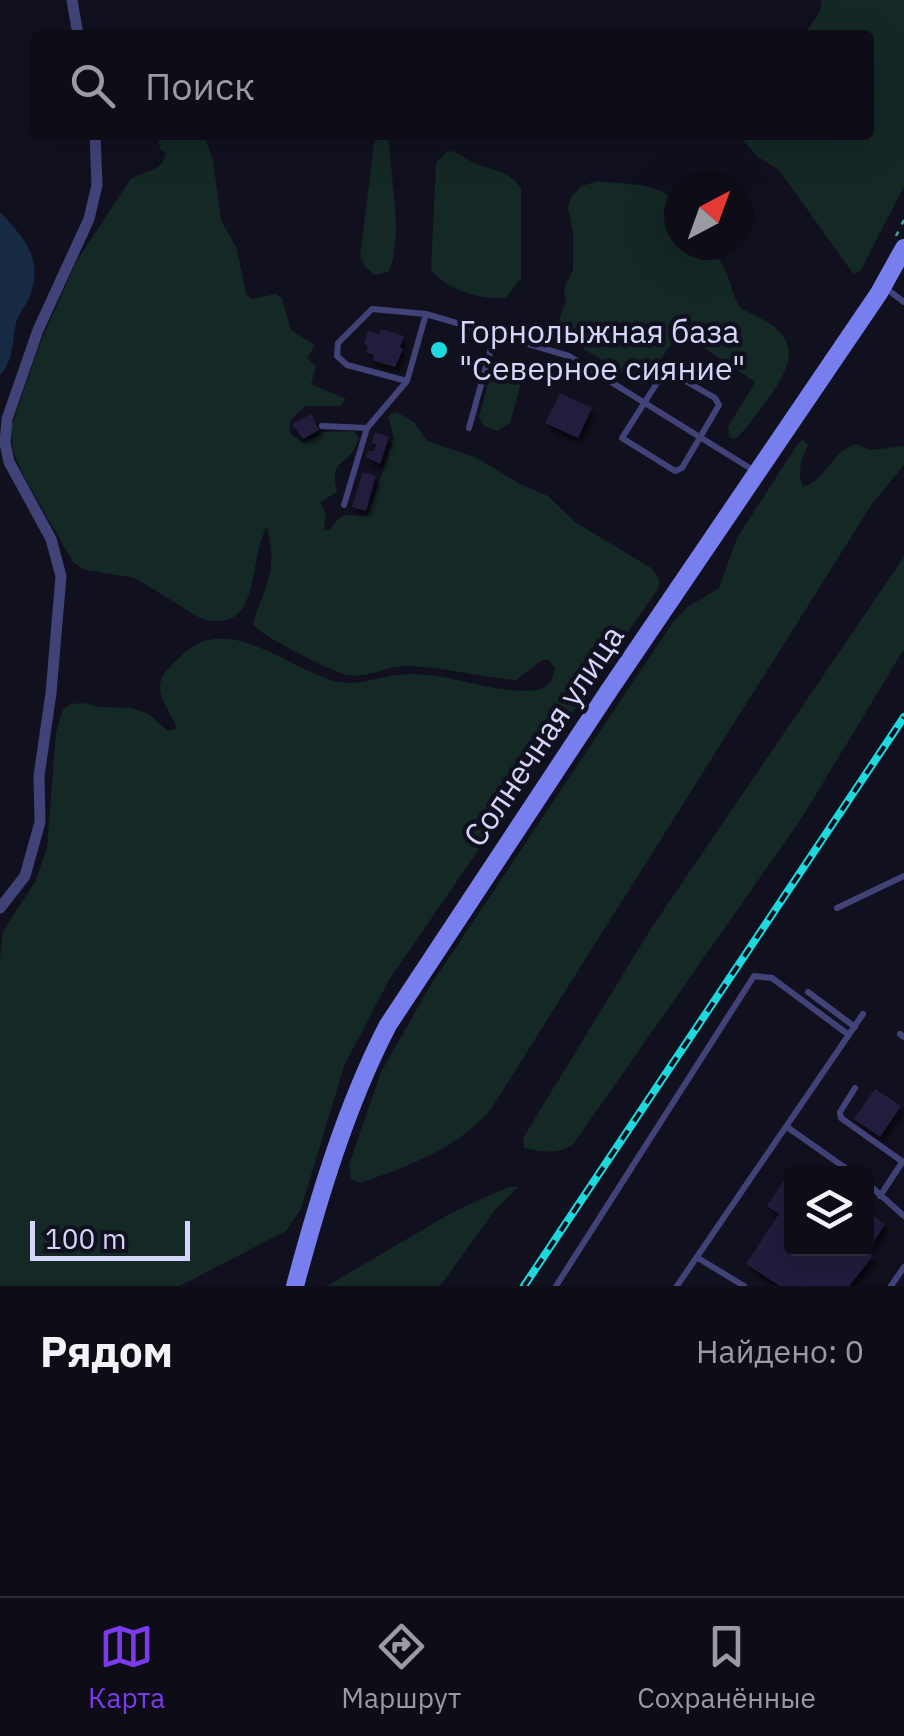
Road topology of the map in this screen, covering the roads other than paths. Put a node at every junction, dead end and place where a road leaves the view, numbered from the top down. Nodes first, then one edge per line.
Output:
1 (72, 0) edge
2 (77, 30) edge
3 (95, 140) edge
4 (904, 248) edge
5 (883, 286) junction
6 (904, 302) edge
7 (426, 314) junction
8 (495, 334) junction
9 (407, 381) junction
10 (644, 402) junction
11 (322, 426) dead end
12 (367, 428) junction
13 (469, 428) dead end
14 (701, 438) junction
15 (758, 474) junction
16 (344, 504) dead end
17 (904, 876) edge
18 (0, 908) edge
19 (837, 908) dead end
20 (808, 992) dead end
21 (863, 1014) dead end
22 (855, 1026) junction
23 (849, 1035) junction
24 (855, 1088) dead end
25 (787, 1127) junction
26 (904, 1161) edge
27 (843, 1166) edge
28 (874, 1189) edge
29 (877, 1192) junction
30 (874, 1194) edge
31 (904, 1216) edge
32 (698, 1258) junction
33 (904, 1267) edge
34 (295, 1286) edge
35 (556, 1286) edge
36 (678, 1286) edge
37 (744, 1286) edge
38 (891, 1286) edge

1 - 2 street
3 - 18 street
4 - 5 street, Солнечная улица
5 - 6 lane
5 - 15 street, Солнечная улица
7 - 8 lane
7 - 9 lane
7 - 9 lane
8 - 10 lane
8 - 13 lane
9 - 12 lane
10 - 14 lane
10 - 14 lane
10 - 14 lane
11 - 12 lane
12 - 16 lane
14 - 15 lane
15 - 34 street, Солнечная улица
17 - 19 lane
20 - 22 lane
21 - 22 lane
22 - 23 lane
23 - 25 lane
23 - 35 lane
24 - 26 lane
25 - 27 lane
25 - 32 lane
26 - 29 lane
28 - 29 lane
29 - 30 lane
29 - 31 lane
32 - 36 lane
32 - 37 lane
33 - 38 lane

